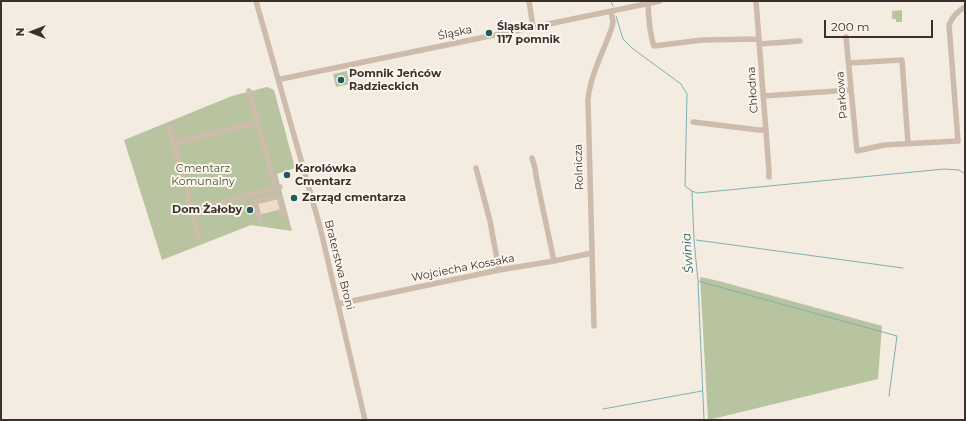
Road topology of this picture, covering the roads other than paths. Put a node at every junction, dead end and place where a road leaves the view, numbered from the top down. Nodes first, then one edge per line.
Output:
1 (256, 1) edge
2 (529, 1) edge
3 (660, 1) edge
4 (756, 1) edge
5 (648, 2) edge
6 (965, 7) edge
7 (611, 12) junction
8 (533, 28) junction
9 (846, 36) dead end
10 (759, 41) junction
11 (800, 41) dead end
12 (849, 63) junction
13 (278, 79) junction
14 (851, 90) junction
15 (249, 91) dead end
16 (763, 96) junction
17 (258, 122) junction
18 (693, 122) dead end
19 (169, 126) dead end
20 (766, 130) junction
21 (174, 143) junction
22 (908, 143) junction
23 (532, 158) dead end
24 (476, 168) dead end
25 (769, 177) dead end
26 (278, 188) junction
27 (253, 195) junction
28 (279, 196) junction
29 (255, 202) junction
30 (192, 211) junction
31 (284, 215) dead end
32 (260, 221) dead end
33 (199, 237) dead end
34 (592, 253) junction
35 (554, 261) junction
36 (500, 270) junction
37 (338, 304) junction
38 (594, 326) dead end
39 (365, 420) edge

1 - 13 street, Braterstwa Broni
2 - 8 street
3 - 5 street, Śląska
4 - 10 street, Chłodna
5 - 7 street, Śląska
5 - 10 street
6 - 22 street
7 - 8 street, Śląska
7 - 34 street, Rolnicza
8 - 13 street, Śląska
9 - 12 street, Parkowa
10 - 11 street
10 - 16 street, Chłodna
12 - 14 street, Parkowa
12 - 22 street
13 - 37 street, Braterstwa Broni
14 - 16 street
14 - 22 street, Parkowa
15 - 17 street
16 - 20 street, Chłodna
17 - 21 street
17 - 26 street
18 - 20 street
19 - 21 street
20 - 25 street, Chłodna
21 - 30 street
23 - 35 street
24 - 36 street
26 - 27 street
26 - 28 street
27 - 29 street
27 - 30 street
28 - 29 street
28 - 31 street
29 - 32 street
30 - 33 street
34 - 35 street, Wojciecha Kossaka
34 - 38 street, Rolnicza
35 - 36 street, Wojciecha Kossaka
36 - 37 street, Wojciecha Kossaka
37 - 39 street, Braterstwa Broni

